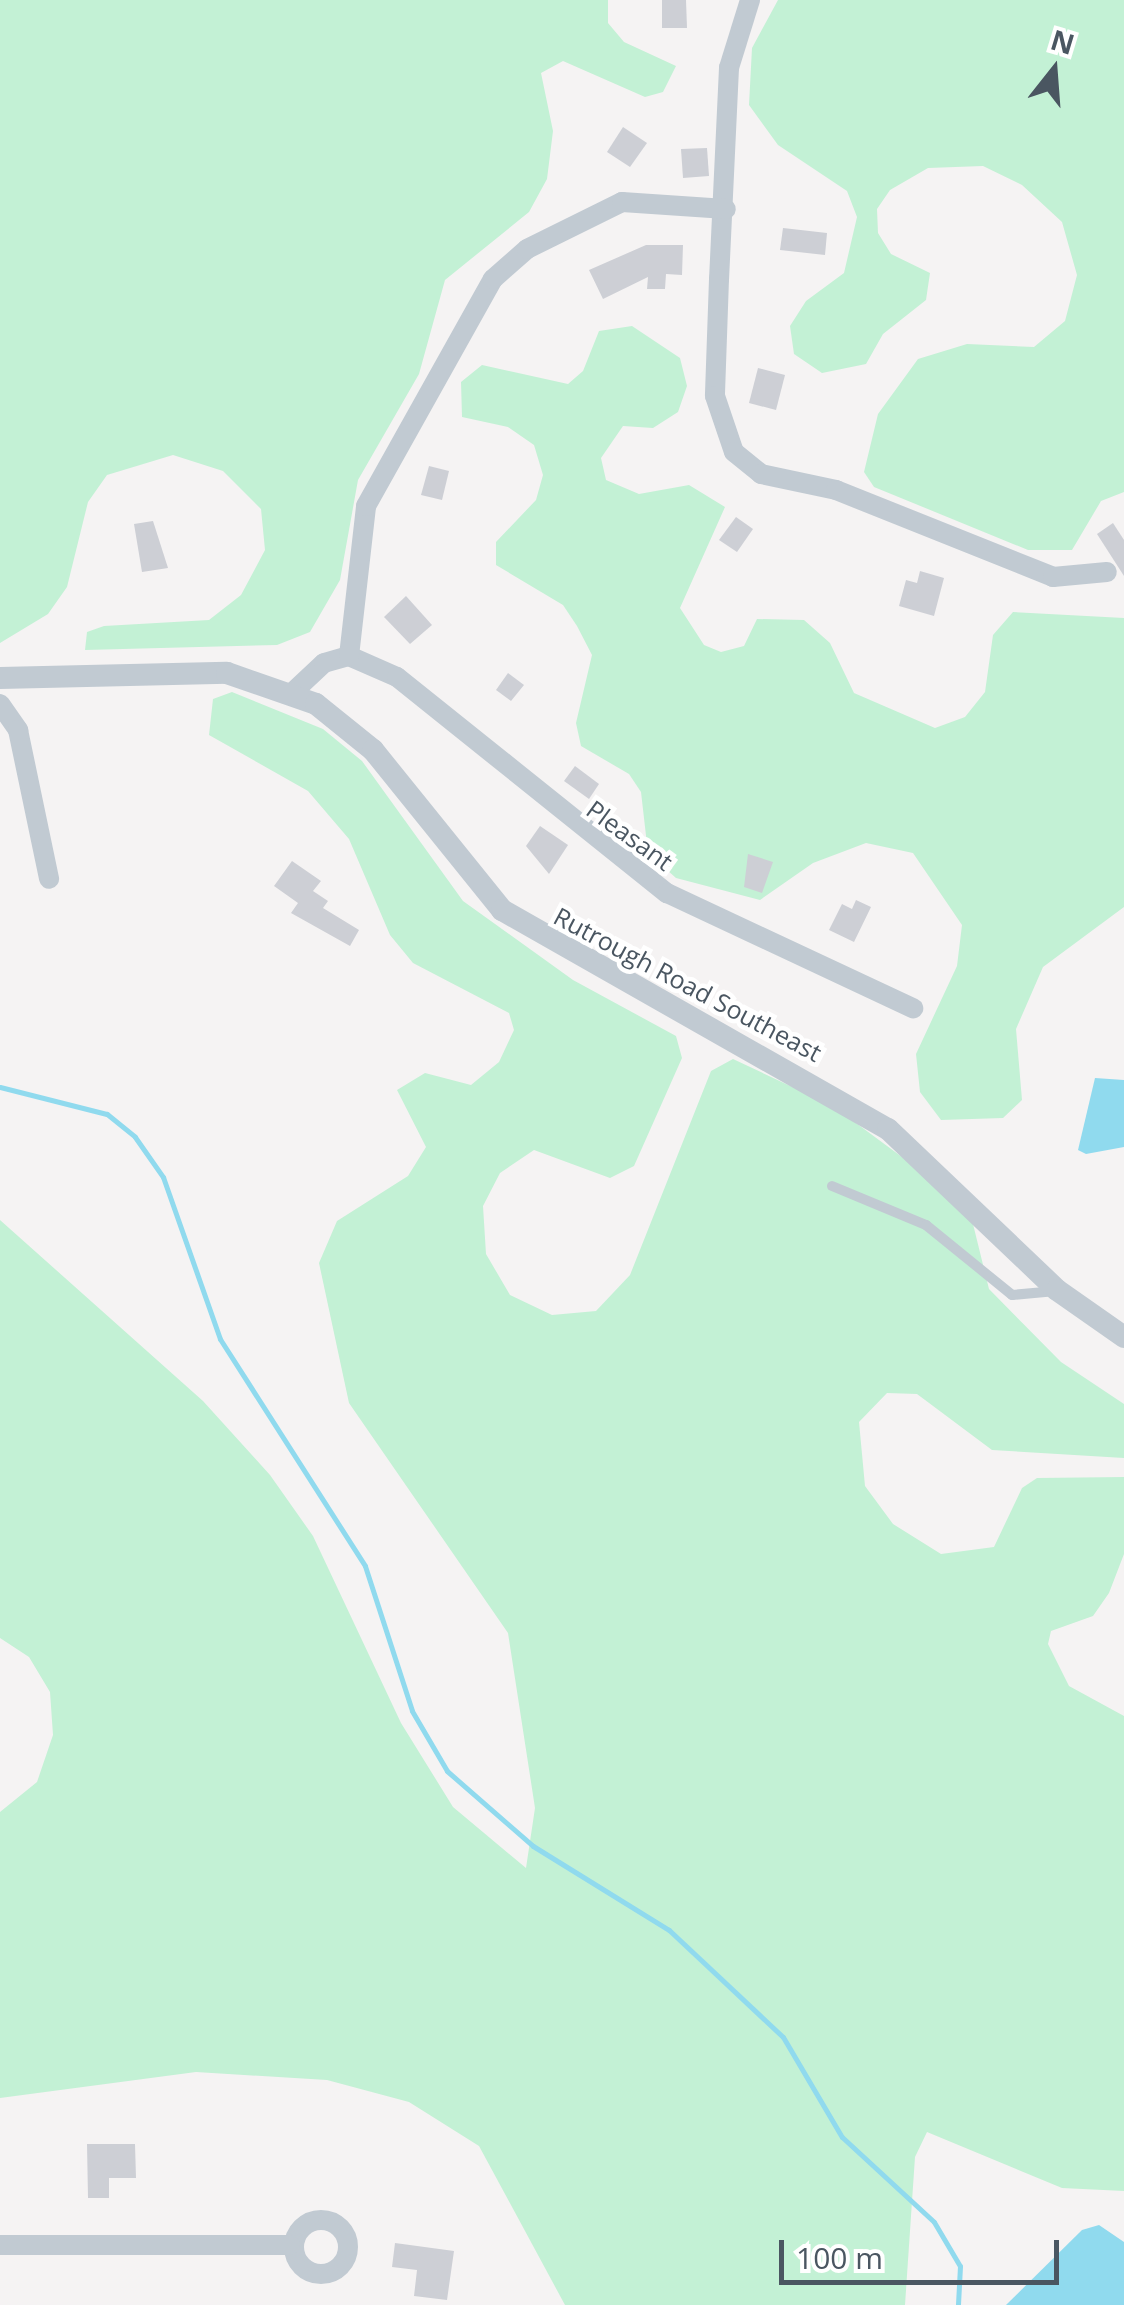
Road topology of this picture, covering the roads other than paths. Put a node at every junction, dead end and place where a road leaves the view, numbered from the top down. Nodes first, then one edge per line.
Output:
1 (750, 0) edge
2 (726, 208) junction
3 (1107, 572) dead end
4 (349, 656) junction
5 (0, 678) edge
6 (293, 692) junction
7 (0, 704) edge
8 (49, 879) dead end
9 (913, 1008) dead end
10 (832, 1186) dead end
11 (1057, 1290) junction
12 (1124, 1338) edge
13 (0, 2245) edge
14 (290, 2245) dead end

1 - 2 street
2 - 3 street
2 - 4 street
4 - 6 street
4 - 9 street, Pleasant
5 - 6 street, Rutrough Road Southeast
6 - 11 street, Rutrough Road Southeast
7 - 8 street
10 - 11 lane
11 - 12 street, Rutrough Road Southeast
13 - 14 street

